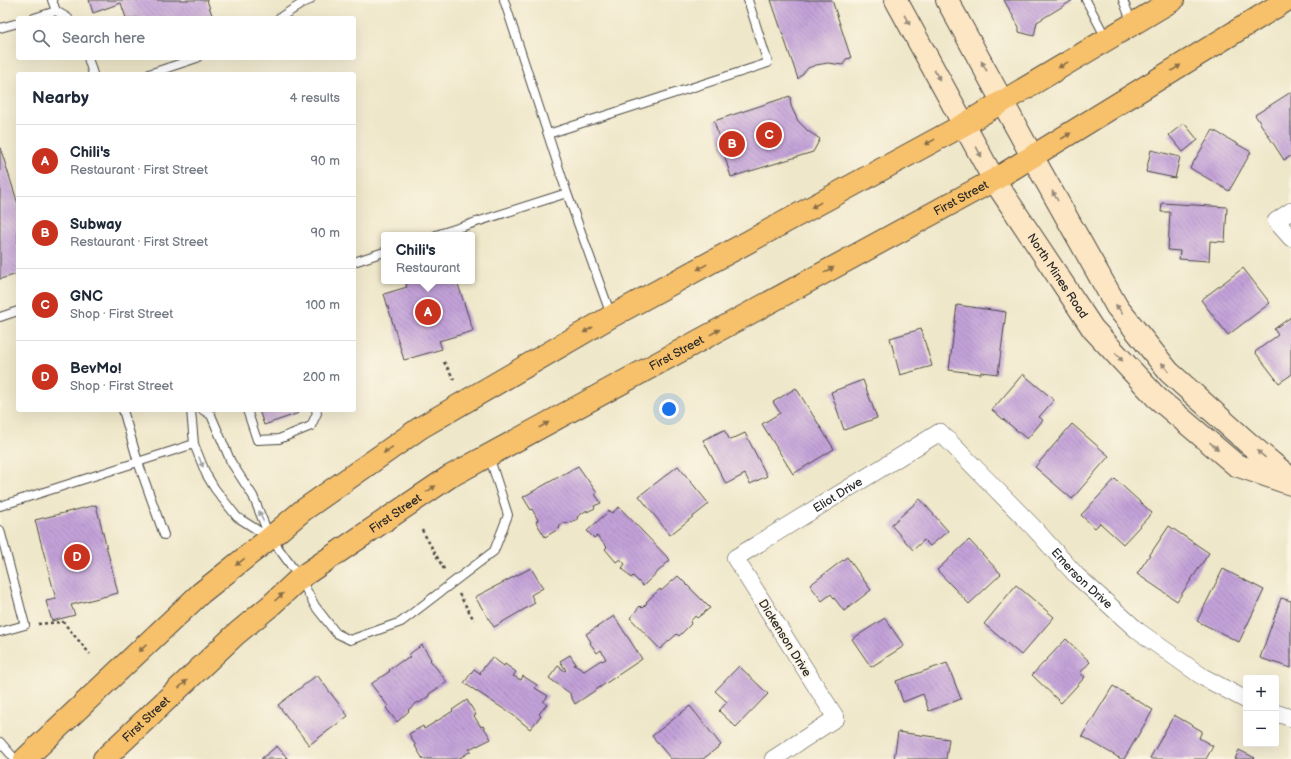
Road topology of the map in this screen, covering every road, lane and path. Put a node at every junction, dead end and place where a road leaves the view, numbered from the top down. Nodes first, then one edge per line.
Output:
1 (52, 0) edge
2 (310, 0) edge
3 (504, 0) edge
4 (748, 0) edge
5 (896, 0) edge
6 (947, 0) edge
7 (1086, 0) edge
8 (1123, 0) edge
9 (1173, 0) edge
10 (1287, 0) edge
11 (56, 12) junction
12 (41, 16) edge
13 (64, 16) edge
14 (282, 16) edge
15 (16, 24) edge
16 (1132, 24) junction
17 (0, 28) edge
18 (1106, 40) junction
19 (89, 60) edge
20 (191, 60) edge
21 (92, 72) edge
22 (155, 72) edge
23 (1003, 101) junction
24 (964, 124) junction
25 (548, 134) junction
26 (1032, 156) junction
27 (994, 180) junction
28 (567, 192) junction
29 (1291, 211) edge
30 (445, 232) edge
31 (1291, 238) edge
32 (381, 253) edge
33 (356, 261) edge
34 (16, 312) edge
35 (612, 316) junction
36 (0, 317) edge
37 (444, 362) dead end
38 (454, 379) dead end
39 (124, 412) edge
40 (191, 412) edge
41 (206, 412) edge
42 (248, 412) edge
43 (317, 412) edge
44 (940, 432) joint
45 (194, 444) junction
46 (489, 455) junction
47 (138, 462) junction
48 (1291, 479) edge
49 (1291, 484) edge
50 (0, 506) edge
51 (0, 530) edge
52 (164, 535) dead end
53 (270, 538) junction
54 (735, 558) joint
55 (300, 578) junction
56 (25, 625) junction
57 (0, 632) edge
58 (90, 654) dead end
59 (1243, 698) edge
60 (1279, 714) edge
61 (1291, 718) edge
62 (0, 742) edge
63 (16, 759) edge
64 (25, 759) edge
65 (104, 759) edge
66 (773, 759) edge

1 - 11 lane
2 - 14 lane
3 - 25 lane
4 - 25 lane
5 -> 24 main road, North Mines Road
23 -> 6 main road
7 - 18 lane
8 - 16 lane
9 - 16 main road
26 -> 10 main road, First Street
11 - 12 lane
11 - 13 lane
15 - 17 lane
16 - 18 main road
18 -> 23 main road
19 - 21 lane
20 - 22 lane
23 - 24 main road
23 - 26 main road
24 -> 27 main road, North Mines Road
24 -> 35 main road
25 - 28 lane
26 - 27 main road, First Street
48 -> 26 main road
46 -> 27 main road, First Street
27 -> 49 main road, North Mines Road
28 - 30 lane
28 - 35 lane
29 - 31 street
32 - 33 lane
34 - 36 lane
35 -> 53 main road
37 - 38 path
39 - 47 lane
40 - 45 lane
53 -> 41 lane
42 - 43 lane
44 - 54 street, Eliot Drive
44 - 59 street, Emerson Drive
45 - 47 lane
45 -> 53 lane
55 -> 46 main road, First Street
46 - 55 lane
47 - 50 lane
47 - 52 lane
51 - 56 lane
53 - 55 lane
53 -> 64 main road
54 - 66 street, Dickenson Drive
65 -> 55 main road, First Street
56 - 57 lane
56 - 58 path
60 - 61 street
62 - 63 lane

